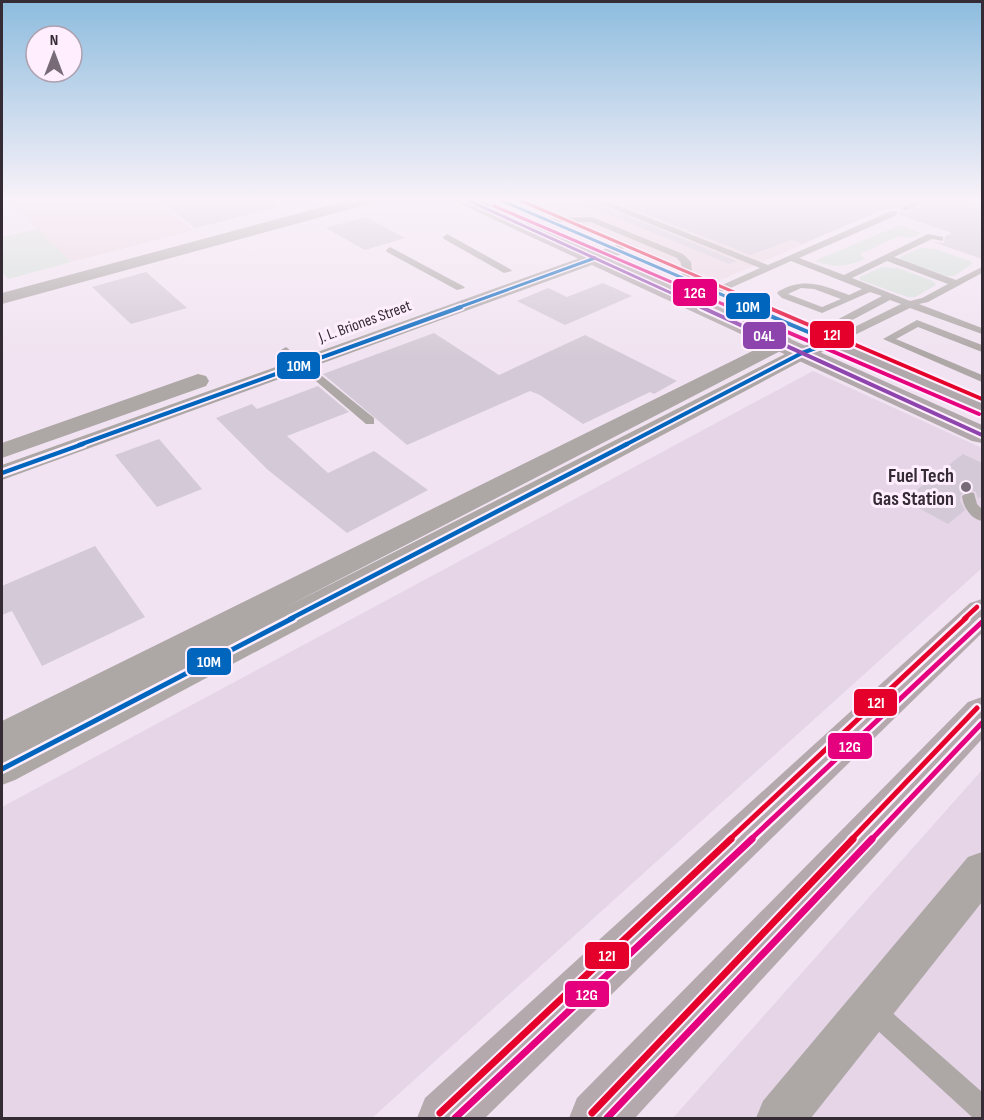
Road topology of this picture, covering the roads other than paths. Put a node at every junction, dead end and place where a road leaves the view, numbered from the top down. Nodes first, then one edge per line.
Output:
1 (155, 251) edge
2 (158, 251) edge
3 (392, 251) edge
4 (471, 251) edge
5 (564, 251) edge
6 (597, 251) edge
7 (604, 251) edge
8 (605, 251) edge
9 (669, 251) edge
10 (726, 251) edge
11 (806, 251) edge
12 (901, 251) edge
13 (791, 258) junction
14 (888, 258) junction
15 (768, 268) junction
16 (982, 270) edge
17 (507, 272) junction
18 (844, 278) junction
19 (688, 281) junction
20 (957, 284) junction
21 (2, 286) edge
22 (460, 288) junction
23 (869, 289) junction
24 (714, 292) junction
25 (890, 297) junction
26 (2, 299) edge
27 (849, 299) junction
28 (909, 304) junction
29 (982, 331) edge
30 (806, 342) junction
31 (982, 349) edge
32 (293, 357) junction
33 (982, 379) edge
34 (982, 407) edge
35 (370, 421) dead end
36 (982, 435) edge
37 (2, 451) edge
38 (2, 473) edge
39 (969, 496) dead end
40 (982, 517) edge
41 (408, 545) junction
42 (982, 612) edge
43 (982, 713) edge
44 (2, 737) edge
45 (2, 769) edge
46 (982, 871) edge
47 (870, 1008) junction
48 (982, 1109) edge
49 (445, 1119) edge
50 (597, 1119) edge
51 (780, 1119) edge

1 - 21 street
2 - 26 street
3 - 22 lane
4 - 17 lane
5 - 17 street, J. L. Briones Street
6 - 32 street, J. L. Briones Street
7 - 30 main road
8 - 19 main road
9 - 19 lane
10 - 15 lane
11 - 13 lane
12 - 14 lane
13 - 15 lane
13 - 18 lane
14 - 18 lane
14 - 20 lane
15 - 24 lane
16 - 20 lane
17 - 22 street, J. L. Briones Street
18 - 23 lane
19 - 24 main road
20 - 28 lane
22 - 32 street, J. L. Briones Street
23 - 25 lane
23 - 27 lane
24 - 30 main road
25 - 28 lane
25 - 30 lane
27 - 27 lane
28 - 29 lane
28 - 30 lane
30 - 34 main road
30 - 36 main road
30 - 41 street
31 - 33 lane
32 - 35 lane
32 - 37 street, J. L. Briones Street
32 - 38 street, J. L. Briones Street
39 - 40 lane
41 - 44 street
41 - 45 street
42 - 49 highway
43 - 50 highway
46 - 47 street
47 - 48 lane
47 - 51 street

